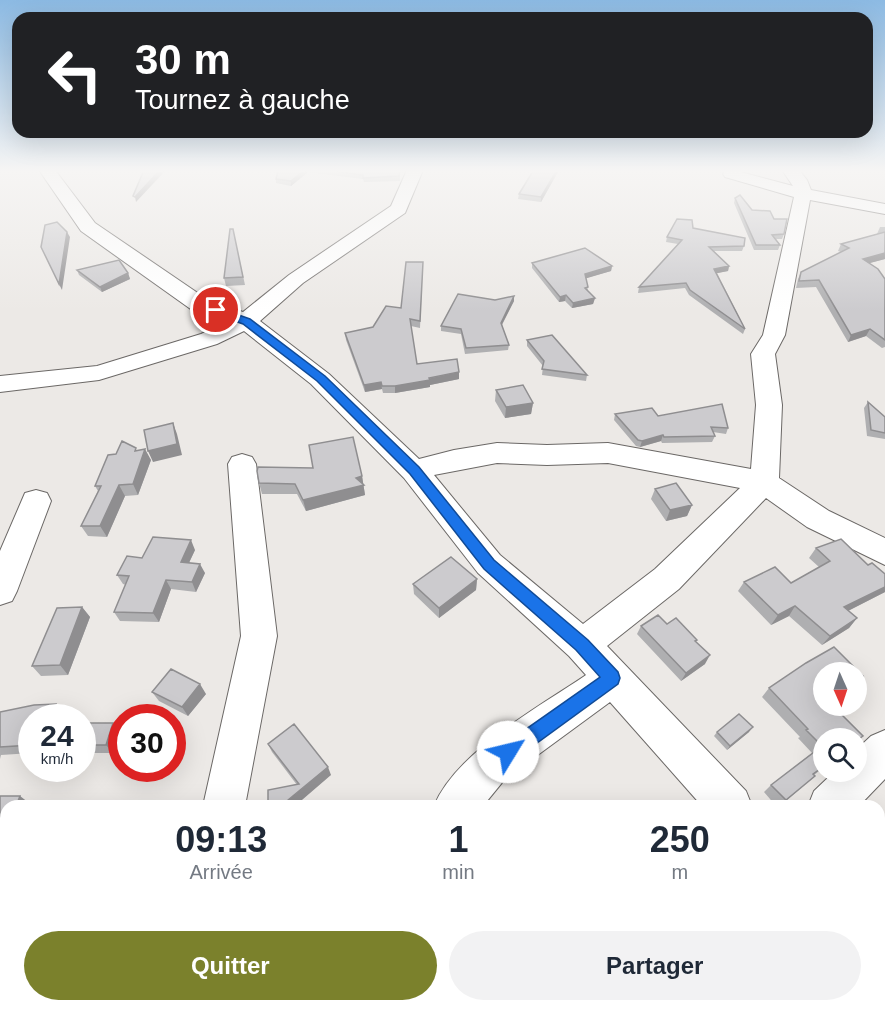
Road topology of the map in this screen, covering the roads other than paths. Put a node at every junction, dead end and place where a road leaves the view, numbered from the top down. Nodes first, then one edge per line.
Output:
1 (81, 217) edge
2 (387, 217) edge
3 (797, 217) edge
4 (246, 321) junction
5 (0, 384) edge
6 (242, 464) dead end
7 (414, 471) junction
8 (764, 482) junction
9 (36, 501) dead end
10 (885, 552) edge
11 (0, 591) edge
12 (582, 645) junction
13 (612, 678) junction
14 (885, 750) edge
15 (225, 800) edge
16 (461, 800) edge
17 (725, 800) edge
18 (835, 800) edge

1 - 4 street
2 - 4 street
3 - 8 street
4 - 5 street
4 - 7 street
6 - 15 street
7 - 8 street
7 - 12 street
8 - 10 street
8 - 12 street
9 - 11 street
12 - 13 street
13 - 16 street
13 - 17 street
14 - 18 street

